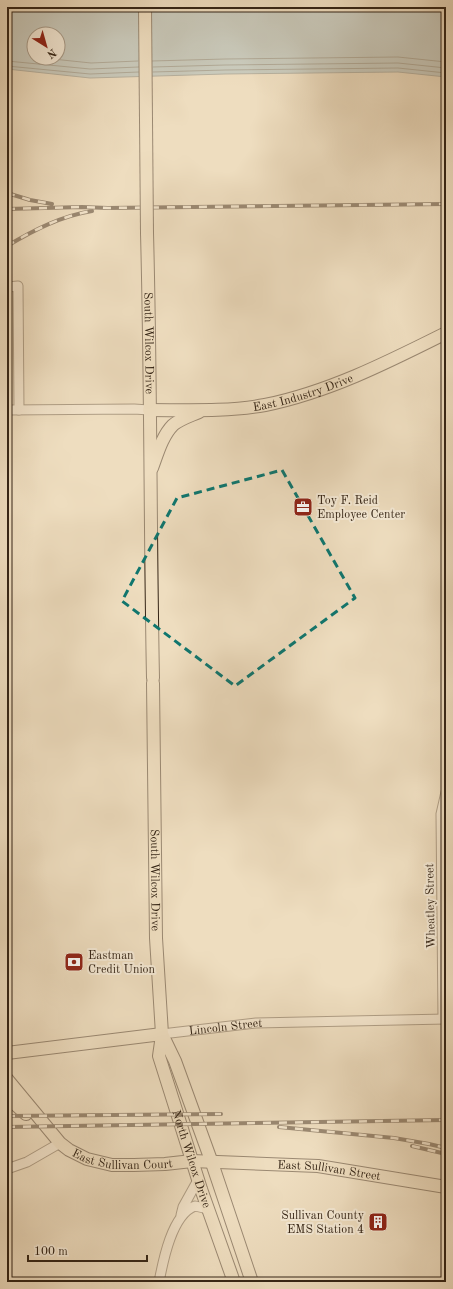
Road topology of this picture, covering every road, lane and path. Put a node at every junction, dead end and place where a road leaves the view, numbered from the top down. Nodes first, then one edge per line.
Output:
1 (145, 7) edge
2 (7, 287) edge
3 (446, 333) edge
4 (7, 410) edge
5 (19, 410) junction
6 (149, 410) junction
7 (205, 410) junction
8 (150, 473) junction
9 (446, 792) edge
10 (445, 1019) edge
11 (162, 1034) junction
12 (7, 1053) edge
13 (7, 1079) edge
14 (7, 1097) edge
15 (60, 1143) junction
16 (192, 1161) junction
17 (212, 1163) junction
18 (7, 1169) edge
19 (198, 1180) junction
20 (446, 1187) edge
21 (209, 1211) junction
22 (180, 1219) junction
23 (159, 1282) edge
24 (234, 1282) edge
25 (252, 1282) edge

1 - 6 main road, South Wilcox Drive, bridge
2 - 5 street
3 - 7 main road, East Industry Drive
4 - 5 street
5 - 6 street
6 - 7 main road, East Industry Drive
6 - 8 main road, South Wilcox Drive
7 - 8 main road
8 - 11 main road, South Wilcox Drive
9 - 10 street, Wheatley Street
10 - 11 street, Lincoln Street
11 - 12 main road, Lincoln Street
11 - 16 main road, North Wilcox Drive
11 - 17 main road, South Wilcox Drive
13 - 15 main road, East Sullivan Court
14 - 15 main road
15 - 16 main road, East Sullivan Court
15 - 18 street, East Sullivan Court
16 - 17 main road, East Sullivan Court
16 - 19 main road, North Wilcox Drive
17 - 20 main road, East Sullivan Street
17 - 25 main road, North Wilcox Drive
19 - 21 main road, North Wilcox Drive
19 - 22 street
21 - 22 street
21 - 24 main road, North Wilcox Drive
22 - 23 street

